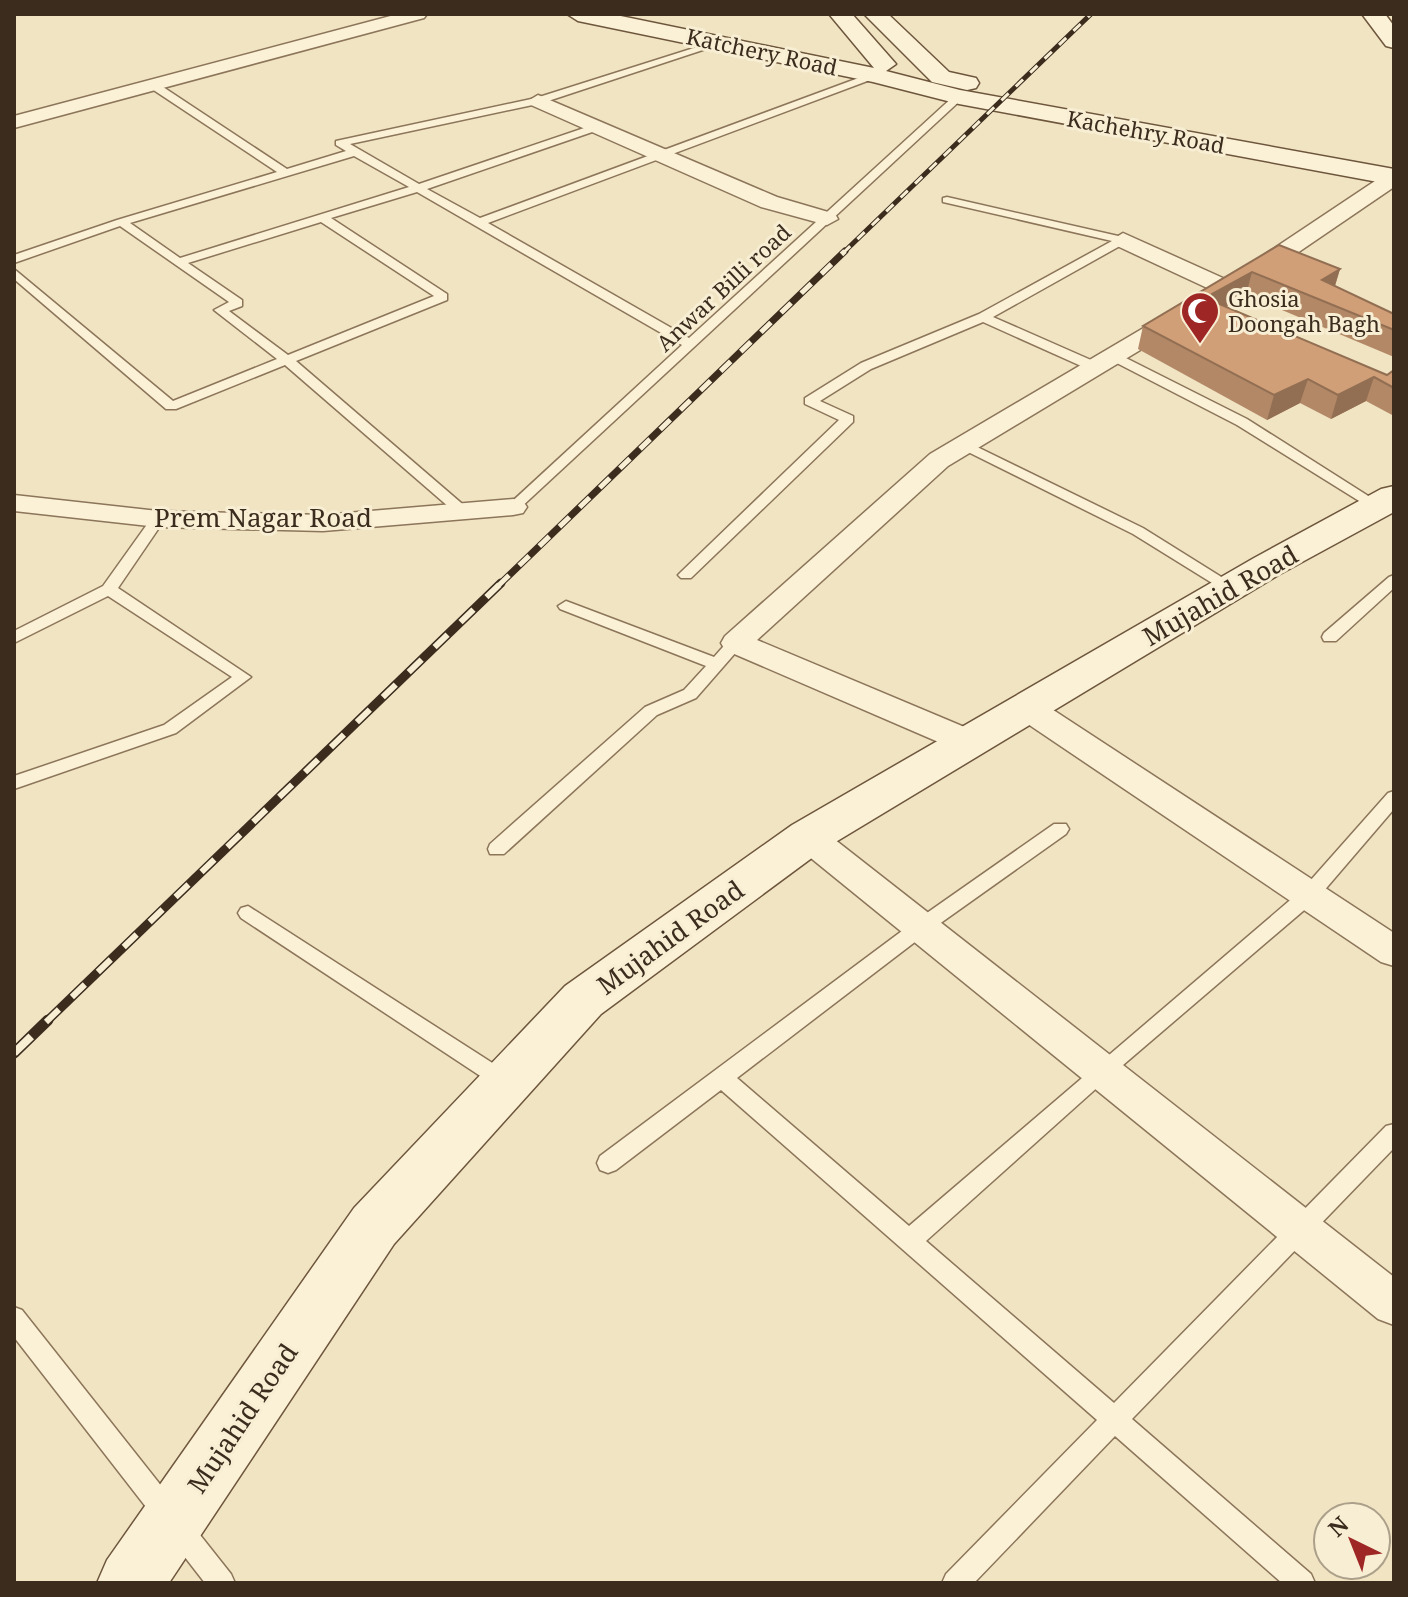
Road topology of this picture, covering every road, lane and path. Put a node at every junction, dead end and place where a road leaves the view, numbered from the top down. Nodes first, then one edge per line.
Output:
1 (418, 14) edge
2 (578, 14) edge
3 (840, 14) edge
4 (875, 14) edge
5 (1373, 14) edge
6 (1394, 41) edge
7 (719, 43) junction
8 (887, 78) junction
9 (153, 85) junction
10 (979, 100) junction
11 (538, 101) junction
12 (14, 122) edge
13 (597, 127) junction
14 (355, 152) junction
15 (658, 154) junction
16 (1394, 164) edge
17 (286, 173) junction
18 (1394, 177) edge
19 (418, 188) junction
20 (947, 200) dead end
21 (320, 216) junction
22 (827, 219) junction
23 (121, 222) junction
24 (478, 223) junction
25 (1123, 240) junction
26 (14, 259) edge
27 (178, 262) junction
28 (14, 273) edge
29 (1226, 288) junction
30 (983, 317) junction
31 (690, 344) junction
32 (287, 360) junction
33 (1104, 361) junction
34 (965, 445) junction
35 (1386, 501) edge
36 (513, 507) joint
37 (18, 508) edge
38 (462, 511) junction
39 (158, 519) junction
40 (686, 575) dead end
41 (1394, 580) edge
42 (1231, 588) junction
43 (109, 589) junction
44 (566, 606) dead end
45 (1330, 637) dead end
46 (14, 638) edge
47 (736, 643) junction
48 (717, 664) junction
49 (1027, 708) junction
50 (969, 742) junction
51 (14, 783) edge
52 (1394, 797) edge
53 (1060, 829) dead end
54 (808, 837) junction
55 (497, 849) dead end
56 (1309, 895) junction
57 (248, 913) dead end
58 (921, 927) junction
59 (1394, 952) edge
60 (1102, 1071) junction
61 (720, 1076) junction
62 (506, 1083) junction
63 (1394, 1133) edge
64 (608, 1163) dead end
65 (1298, 1228) junction
66 (909, 1241) junction
67 (1394, 1304) edge
68 (14, 1318) edge
69 (1115, 1421) junction
70 (174, 1518) junction
71 (130, 1583) edge
72 (222, 1583) edge
73 (955, 1583) edge
74 (1302, 1583) edge

1 - 9 street
2 - 7 main road, Katchery Road
3 - 8 main road
4 - 16 main road, Kachehry Road
5 - 6 main road
7 - 8 main road, Katchery Road
7 - 11 lane
8 - 10 main road, Kachehry Road
8 - 15 lane
9 - 12 street
9 - 17 lane
10 - 18 main road, Kachehry Road
10 - 22 lane, Anwar Billi road
11 - 13 street
11 - 14 lane
13 - 15 street
13 - 19 lane
14 - 17 lane
14 - 19 lane
15 - 22 street
15 - 24 lane
17 - 23 lane
18 - 29 street
19 - 21 lane
19 - 24 lane
20 - 25 lane
21 - 27 lane
21 - 32 lane
22 - 31 lane, Anwar Billi road
23 - 26 lane
23 - 27 lane
24 - 31 lane
25 - 29 street
25 - 30 lane
27 - 32 lane
28 - 32 lane
29 - 33 street
30 - 33 lane
30 - 40 lane
31 - 36 lane, Anwar Billi road
32 - 38 lane
33 - 34 street
33 - 35 lane
34 - 42 lane
34 - 47 street
35 - 42 main road, Mujahid Road
36 - 38 street, Prem Nagar Road
37 - 39 street, Prem Nagar Road
38 - 39 street, Prem Nagar Road
39 - 43 lane
41 - 45 lane
42 - 49 main road, Mujahid Road
43 - 46 lane
43 - 51 lane
44 - 48 lane
47 - 48 lane
47 - 50 street
48 - 55 lane
49 - 50 main road, Mujahid Road
49 - 56 street
50 - 54 main road, Mujahid Road
52 - 56 lane
53 - 58 lane
54 - 58 street
54 - 62 main road, Mujahid Road
56 - 59 street
56 - 60 lane
57 - 62 lane
58 - 60 street
58 - 61 lane
60 - 65 street
60 - 66 lane
61 - 64 lane
61 - 66 lane
62 - 70 main road, Mujahid Road
63 - 65 lane
65 - 67 street
65 - 69 lane
66 - 69 lane
68 - 70 lane
69 - 73 lane
69 - 74 lane
70 - 71 main road, Mujahid Road
70 - 72 lane

